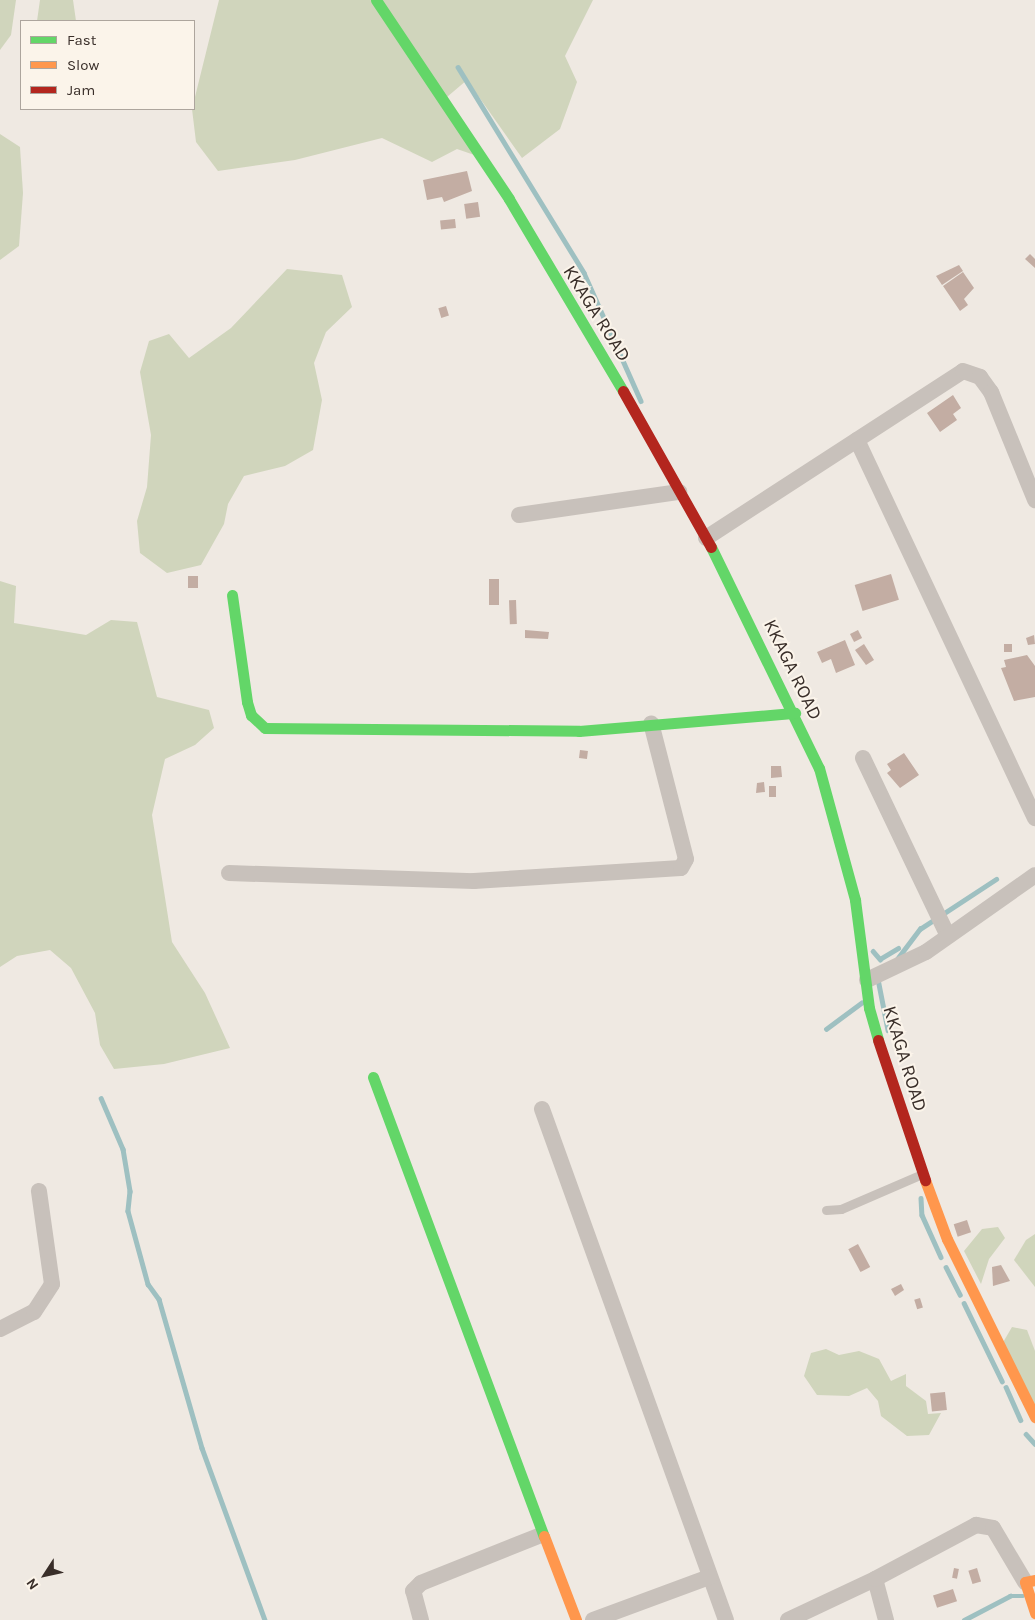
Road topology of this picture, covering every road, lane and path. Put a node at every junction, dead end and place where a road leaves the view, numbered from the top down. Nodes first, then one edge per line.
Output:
1 (376, 0) edge
2 (857, 440) junction
3 (679, 492) junction
4 (1035, 500) edge
5 (518, 515) dead end
6 (706, 538) junction
7 (232, 595) dead end
8 (795, 713) junction
9 (651, 723) junction
10 (863, 758) dead end
11 (1035, 818) edge
12 (229, 873) dead end
13 (1035, 875) edge
14 (948, 936) junction
15 (867, 980) junction
16 (373, 1077) dead end
17 (542, 1109) dead end
18 (922, 1174) junction
19 (39, 1191) dead end
20 (826, 1210) dead end
21 (0, 1329) edge
22 (1035, 1417) edge
23 (541, 1535) junction
24 (709, 1578) junction
25 (875, 1579) junction
26 (1030, 1581) edge
27 (1035, 1613) edge
28 (421, 1620) edge
29 (576, 1620) edge
30 (594, 1620) edge
31 (726, 1620) edge
32 (788, 1620) edge
33 (886, 1620) edge

1 - 3 street, KKAGA ROAD
2 - 4 street
2 - 6 street
2 - 11 street
3 - 5 street
3 - 6 street, KKAGA ROAD
6 - 8 street, KKAGA ROAD
7 - 9 street
8 - 9 street
8 - 15 street, KKAGA ROAD
9 - 12 street
10 - 14 street
13 - 14 street
14 - 15 street
15 - 18 street, KKAGA ROAD
16 - 23 street
17 - 24 street
18 - 20 lane
18 - 22 street, KKAGA ROAD
19 - 21 street
23 - 28 street
23 - 29 street
24 - 30 street
24 - 31 street
25 - 26 street
25 - 32 street
25 - 33 street
26 - 27 street

